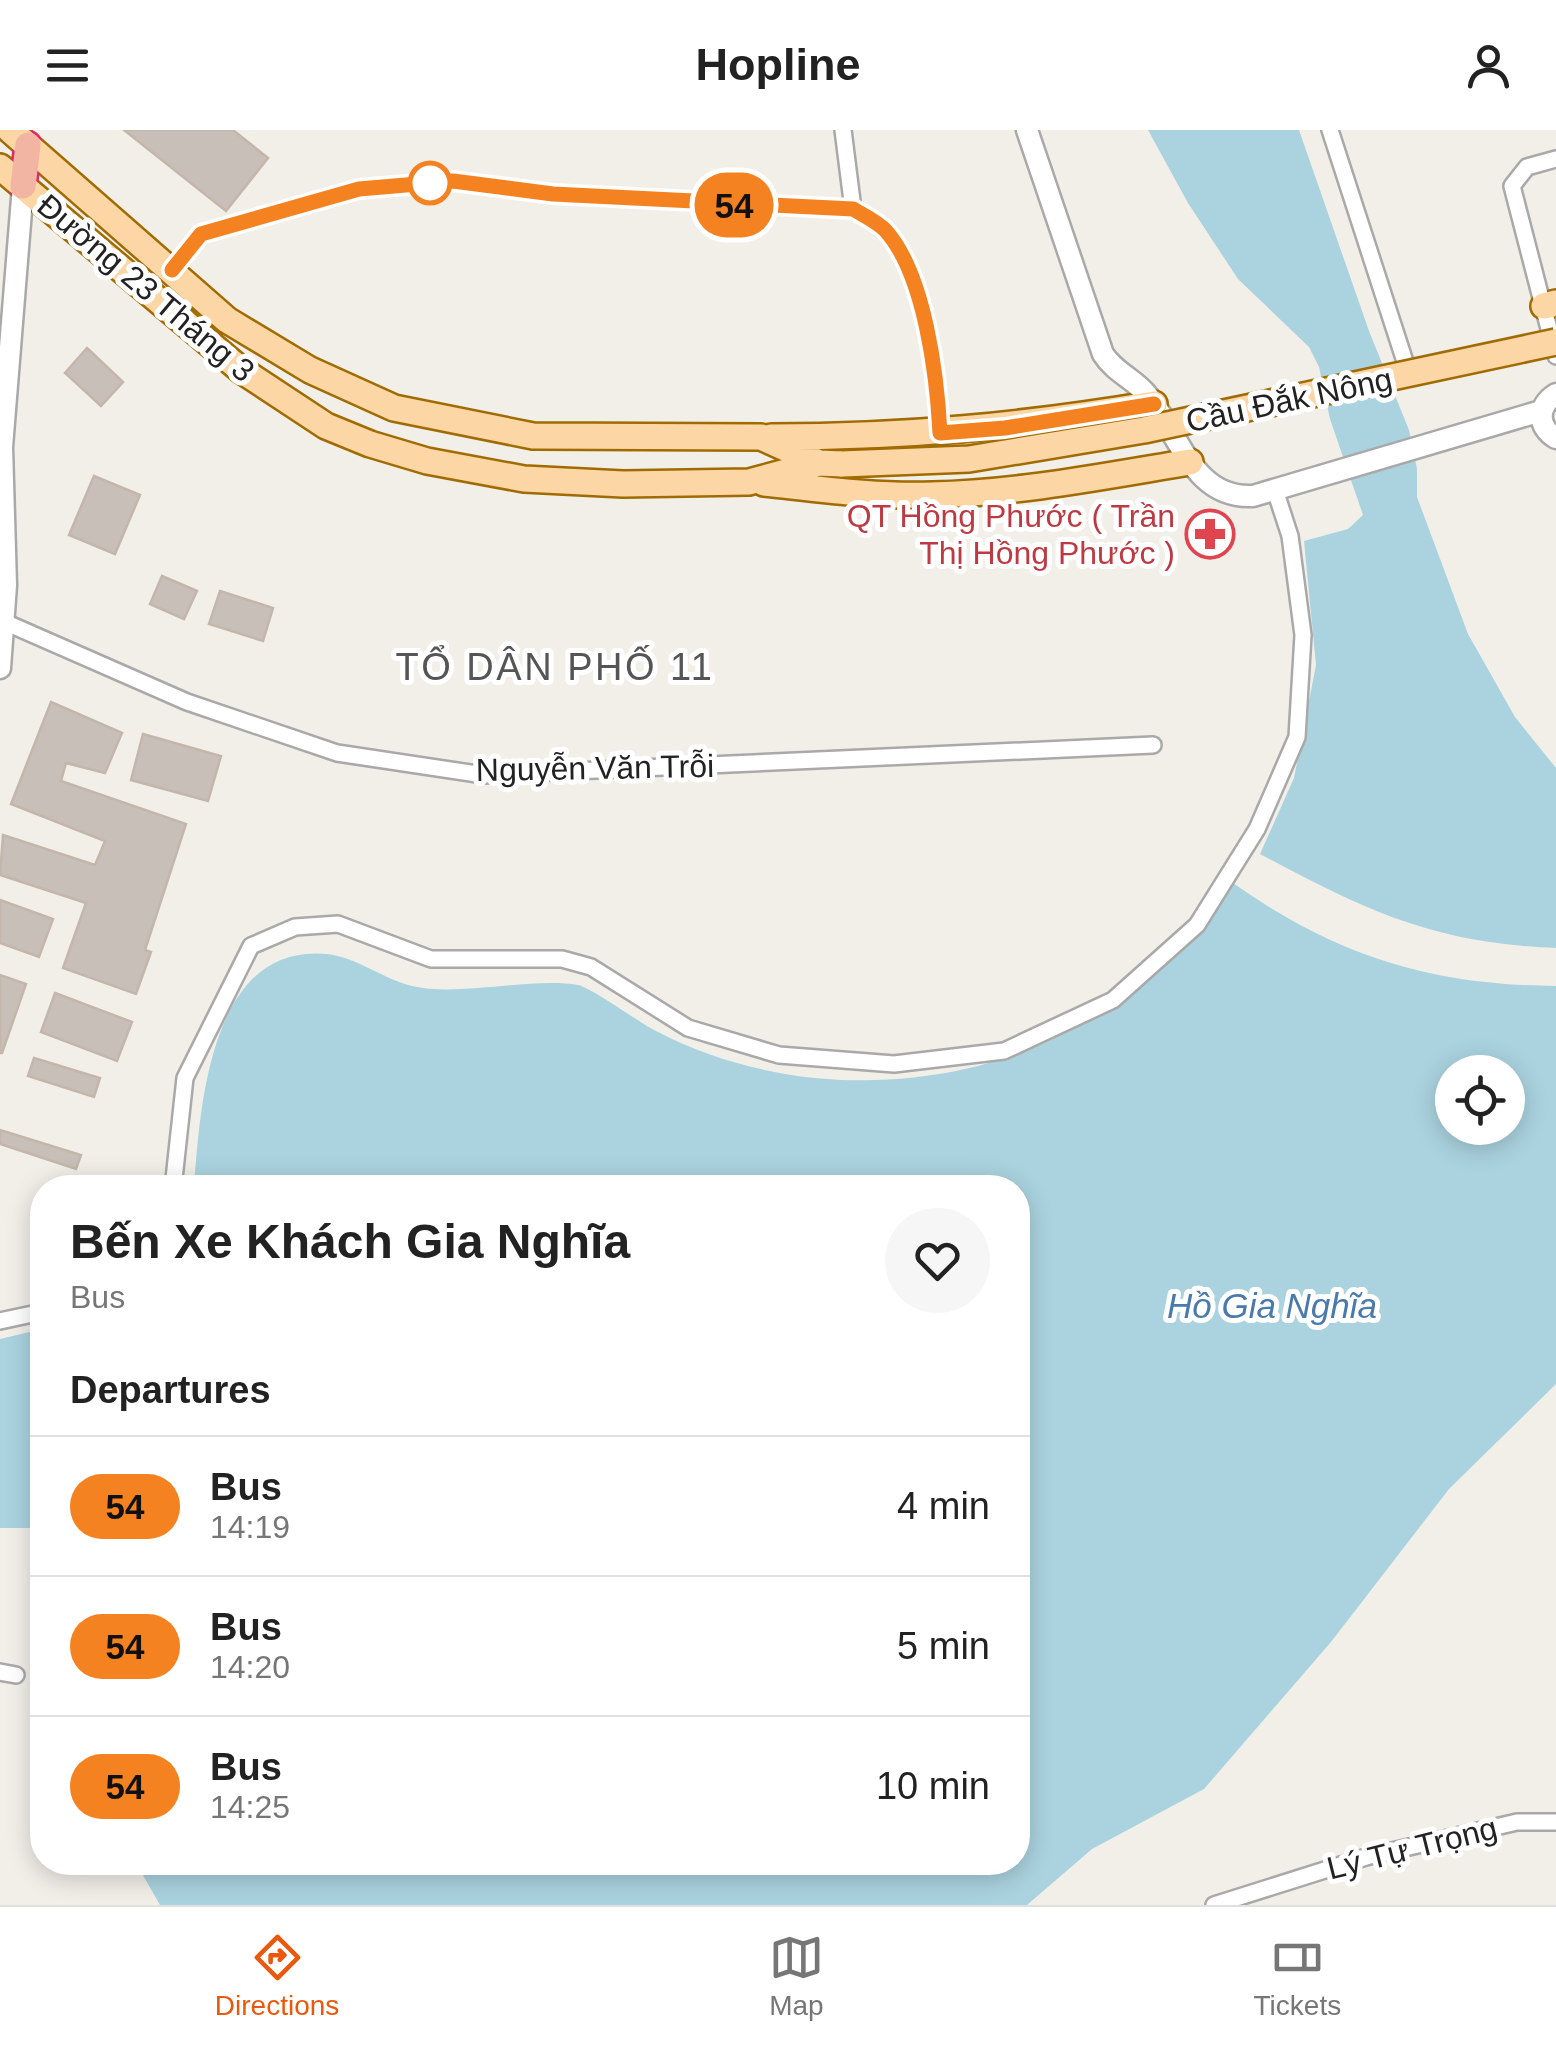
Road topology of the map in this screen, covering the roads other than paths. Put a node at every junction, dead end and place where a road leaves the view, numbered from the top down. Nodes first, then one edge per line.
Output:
1 (843, 130) edge
2 (1027, 130) edge
3 (1330, 130) edge
4 (19, 138) edge
5 (1556, 159) edge
6 (0, 166) edge
7 (23, 186) junction
8 (853, 209) junction
9 (172, 270) junction
10 (1550, 304) edge
11 (1556, 342) edge
12 (1556, 356) edge
13 (1409, 374) junction
14 (1556, 394) edge
15 (1154, 404) junction
16 (1541, 411) junction
17 (940, 433) junction
18 (762, 437) junction
19 (1556, 438) edge
20 (1190, 462) junction
21 (830, 463) junction
22 (750, 482) junction
23 (1275, 490) junction
24 (2, 620) edge
25 (0, 668) edge
26 (1153, 746) dead end
27 (174, 1175) edge
28 (30, 1315) edge
29 (0, 1322) edge
30 (1556, 1822) edge
31 (1214, 1905) edge

1 - 8 street
2 - 15 street
3 - 13 street
4 - 7 highway
4 - 9 main road, Đường 23 Tháng 3
5 - 10 street
6 - 7 main road, Đường 23 Tháng 3
7 - 22 main road, Đường 23 Tháng 3
7 - 24 street
8 - 9 street
8 - 17 street
9 - 18 main road, Đường 23 Tháng 3
10 - 12 street
11 - 13 main road, Cầu Đắk Nông, bridge
13 - 21 main road, Cầu Đắk Nông, bridge
14 - 16 street
15 - 17 main road
15 - 20 street
16 - 19 street
16 - 23 street
17 - 18 main road
18 - 21 main road, Đường 23 Tháng 3
20 - 22 main road
20 - 23 street
21 - 22 main road, Đường 23 Tháng 3
23 - 27 street
24 - 25 street
24 - 26 street, Nguyễn Văn Trỗi
28 - 29 street
30 - 31 street, Lý Tự Trọng

